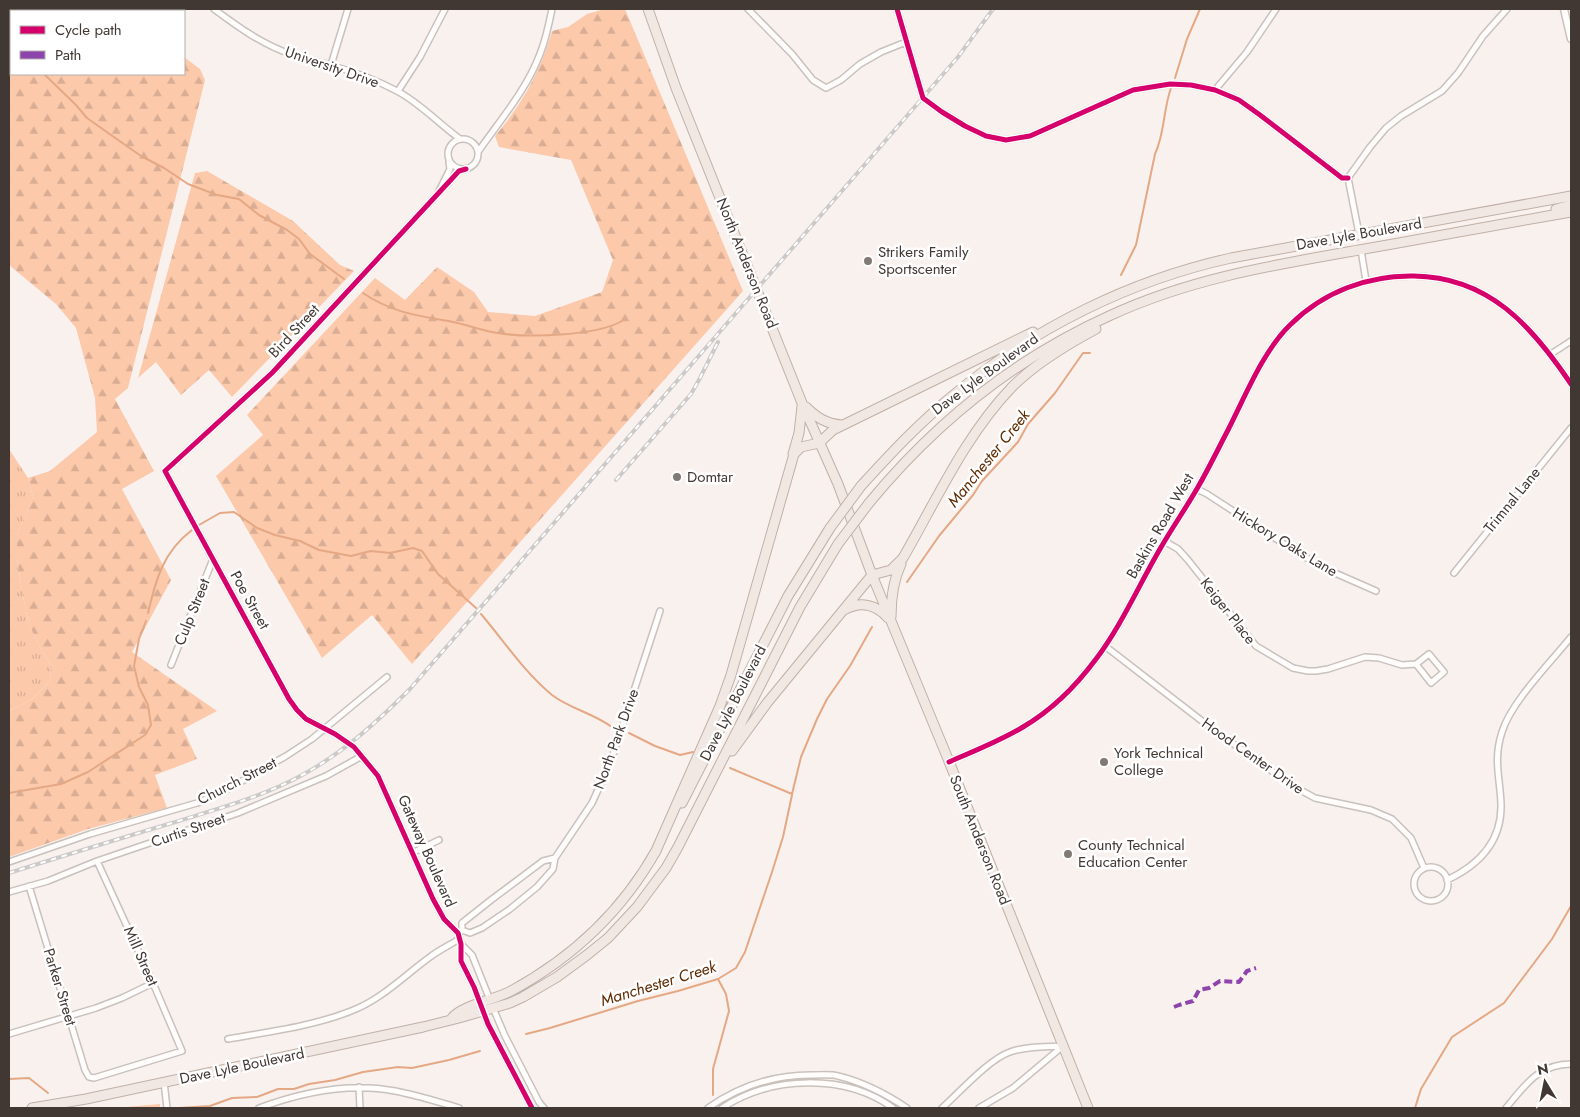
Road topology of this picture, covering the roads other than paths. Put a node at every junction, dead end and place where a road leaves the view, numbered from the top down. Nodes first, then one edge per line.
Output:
1 (214, 9) edge
2 (348, 9) edge
3 (445, 9) edge
4 (552, 9) edge
5 (648, 9) edge
6 (748, 9) edge
7 (897, 9) edge
8 (1276, 9) edge
9 (1507, 9) edge
10 (1564, 9) edge
11 (1571, 39) edge
12 (906, 42) junction
13 (331, 65) junction
14 (1215, 90) junction
15 (398, 91) junction
16 (447, 129) junction
17 (460, 139) junction
18 (486, 140) junction
19 (474, 143) junction
20 (451, 146) junction
21 (478, 152) junction
22 (449, 159) junction
23 (466, 168) junction
24 (1348, 178) junction
25 (1571, 196) edge
26 (434, 200) junction
27 (1571, 205) edge
28 (1571, 212) edge
29 (1507, 223) junction
30 (1359, 234) junction
31 (1360, 250) junction
32 (1366, 281) junction
33 (1172, 291) junction
34 (1100, 303) junction
35 (1571, 341) edge
36 (1551, 354) junction
37 (1571, 384) edge
38 (802, 403) junction
39 (845, 426) junction
40 (1571, 428) edge
41 (820, 442) junction
42 (792, 458) junction
43 (165, 471) joint
44 (1197, 489) junction
45 (851, 516) joint
46 (1164, 541) junction
47 (903, 558) junction
48 (213, 560) junction
49 (1454, 573) dead end
50 (872, 575) junction
51 (1376, 591) dead end
52 (660, 611) dead end
53 (839, 614) junction
54 (892, 622) junction
55 (1571, 636) edge
56 (1105, 646) junction
57 (1416, 664) junction
58 (171, 665) dead end
59 (387, 677) dead end
60 (324, 730) junction
61 (362, 756) junction
62 (949, 762) junction
63 (712, 780) junction
64 (439, 840) dead end
65 (412, 853) junction
66 (655, 853) junction
67 (555, 858) junction
68 (97, 861) junction
69 (9, 862) edge
70 (1424, 868) junction
71 (1447, 880) junction
72 (29, 886) junction
73 (9, 892) edge
74 (460, 936) junction
75 (153, 983) junction
76 (492, 1004) junction
77 (482, 1007) junction
78 (69, 1016) junction
79 (9, 1034) edge
80 (228, 1039) dead end
81 (1063, 1046) junction
82 (1571, 1064) edge
83 (98, 1077) joint
84 (164, 1082) junction
85 (359, 1087) junction
86 (32, 1108) edge
87 (167, 1108) edge
88 (259, 1108) edge
89 (360, 1108) edge
90 (459, 1108) edge
91 (532, 1108) edge
92 (544, 1108) edge
93 (708, 1108) edge
94 (722, 1108) edge
95 (893, 1108) edge
96 (907, 1108) edge
97 (942, 1108) edge
98 (979, 1108) edge
99 (1088, 1108) edge
100 (1506, 1108) edge

1 - 13 street, University Drive
2 - 13 street
3 - 15 street
4 - 18 street, Bird Street
5 - 38 main road, North Anderson Road
6 - 12 street
7 - 12 street
8 - 14 street
9 - 24 street
10 - 11 street
12 - 14 street
13 - 15 street, University Drive
14 - 24 street
15 - 16 street, University Drive
16 - 17 street, University Drive
16 - 20 street
17 - 19 street
17 - 20 street
18 - 19 street
18 - 21 street, Bird Street
19 - 21 street
20 - 22 street, Bird Street
21 - 23 street, Bird Street
22 - 23 street
22 - 26 street, Bird Street
23 - 26 street, Bird Street
24 - 30 street
25 - 30 main road, Dave Lyle Boulevard
26 - 43 street, Bird Street
27 - 29 main road
28 - 29 main road, Dave Lyle Boulevard
29 - 31 main road, Dave Lyle Boulevard
30 - 34 main road, Dave Lyle Boulevard
31 - 32 street
31 - 33 main road, Dave Lyle Boulevard
32 - 36 street, Baskins Road West
32 - 44 street, Baskins Road West
33 - 47 main road
33 - 63 main road, Dave Lyle Boulevard, bridge
34 - 39 main road
34 - 66 main road, Dave Lyle Boulevard, bridge
35 - 36 street
36 - 37 street, Baskins Road West
38 - 39 main road
38 - 41 main road, North Anderson Road
38 - 42 main road
39 - 41 main road
40 - 49 street, Trimnal Lane
41 - 42 main road
41 - 45 main road, North Anderson Road
42 - 66 main road
43 - 48 street, Poe Street
44 - 46 street, Baskins Road West
44 - 51 street, Hickory Oaks Lane
45 - 50 main road, South Anderson Road
46 - 56 street, Baskins Road West
46 - 57 street, Keiger Place
47 - 50 main road
47 - 54 main road
48 - 58 street, Culp Street
48 - 60 street, Poe Street
50 - 53 main road
50 - 54 main road, South Anderson Road
52 - 67 street, North Park Drive
53 - 54 main road
53 - 63 main road
54 - 62 main road, South Anderson Road
55 - 71 street
56 - 62 street, Baskins Road West
56 - 70 street, Hood Center Drive
57 - 57 street, Keiger Place
59 - 60 street, Church Street
60 - 61 street, Gateway Boulevard
60 - 69 street, Church Street
61 - 65 street, Gateway Boulevard
61 - 68 street, Curtis Street
62 - 81 main road, South Anderson Road
63 - 76 main road, Dave Lyle Boulevard
64 - 65 street
65 - 74 street, Gateway Boulevard
66 - 76 main road, Dave Lyle Boulevard
67 - 74 street, North Park Drive
67 - 74 street
68 - 72 street, Curtis Street
68 - 75 street, Mill Street
70 - 71 street
70 - 71 street
72 - 73 street, Curtis Street
72 - 78 street, Parker Street
74 - 76 street, Gateway Boulevard
74 - 77 street
74 - 80 street
75 - 78 street
75 - 83 street, Mill Street
76 - 77 main road, Dave Lyle Boulevard
76 - 92 street, Gateway Boulevard
77 - 84 main road, Dave Lyle Boulevard
77 - 91 street
78 - 79 street
78 - 83 street, Parker Street
81 - 97 street
81 - 98 street
81 - 99 main road, South Anderson Road
82 - 100 street
84 - 86 main road, Dave Lyle Boulevard
84 - 87 street
85 - 88 street
85 - 89 street
85 - 90 street
93 - 96 street
94 - 95 street

